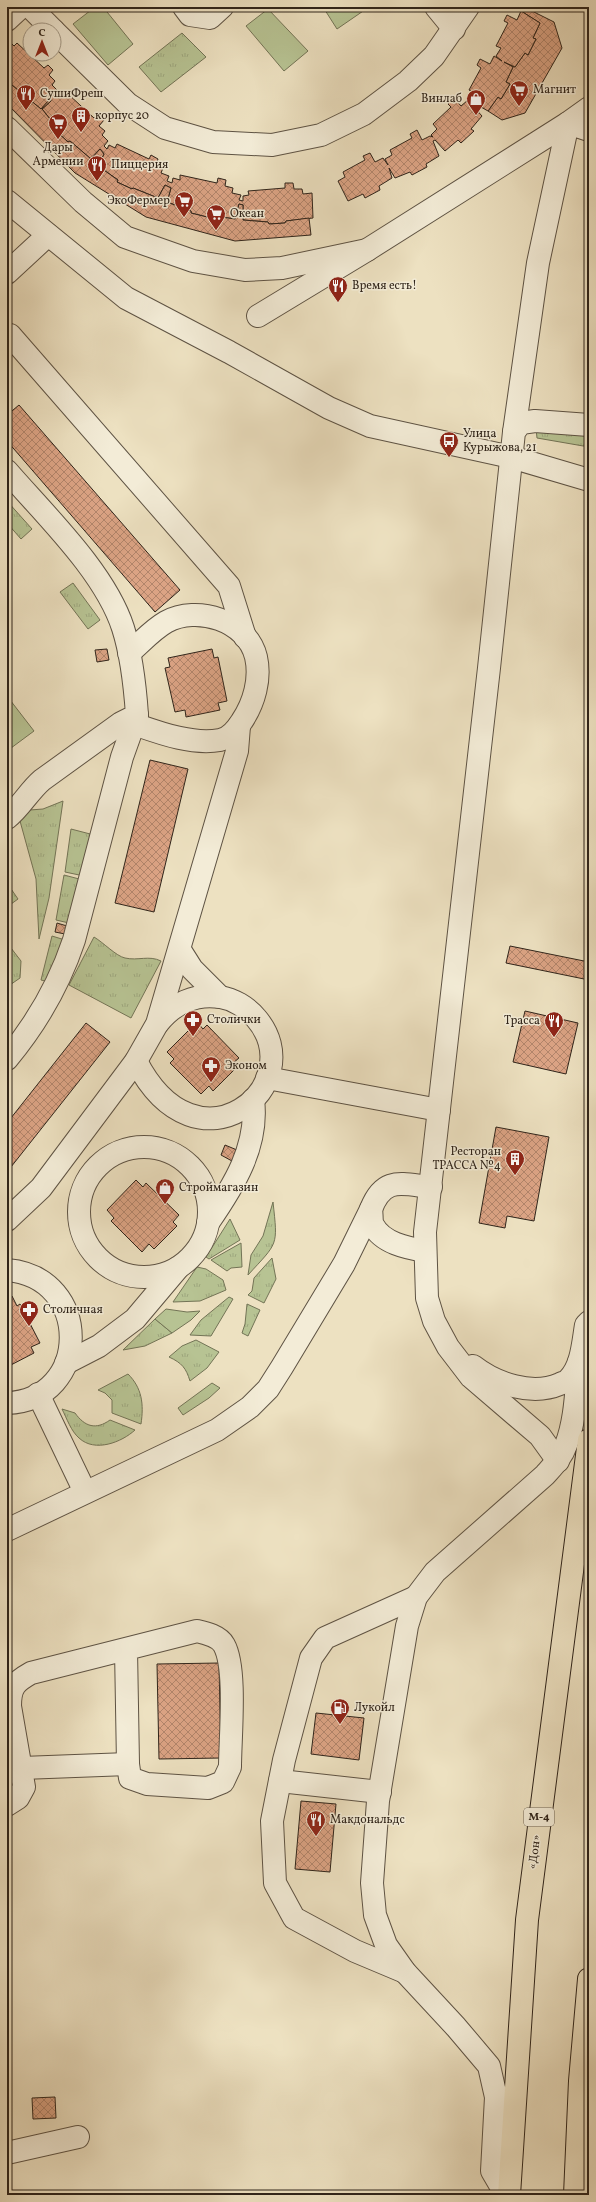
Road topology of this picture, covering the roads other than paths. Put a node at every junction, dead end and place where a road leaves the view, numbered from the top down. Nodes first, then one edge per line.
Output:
1 (21, 7) edge
2 (30, 7) edge
3 (184, 7) edge
4 (222, 7) edge
5 (436, 7) edge
6 (468, 7) edge
7 (7, 20) edge
8 (46, 22) edge
9 (454, 29) junction
10 (62, 38) edge
11 (589, 108) edge
12 (568, 123) junction
13 (7, 128) edge
14 (589, 130) edge
15 (7, 201) edge
16 (48, 235) junction
17 (367, 250) junction
18 (7, 273) edge
19 (258, 316) dead end
20 (8, 335) edge
21 (589, 425) edge
22 (514, 432) junction
23 (511, 457) junction
24 (589, 464) edge
25 (7, 471) edge
26 (589, 480) edge
27 (245, 637) junction
28 (129, 653) junction
29 (136, 720) junction
30 (239, 726) junction
31 (7, 818) edge
32 (180, 950) junction
33 (220, 997) junction
34 (158, 1024) junction
35 (7, 1059) edge
36 (136, 1061) junction
37 (267, 1078) junction
38 (253, 1100) junction
39 (439, 1110) junction
40 (431, 1187) junction
41 (372, 1209) junction
42 (7, 1220) edge
43 (208, 1224) junction
44 (393, 1243) junction
45 (425, 1251) junction
46 (344, 1264) junction
47 (181, 1265) junction
48 (7, 1270) edge
49 (589, 1322) edge
50 (448, 1347) junction
51 (579, 1362) junction
52 (66, 1363) junction
53 (38, 1394) junction
54 (7, 1403) edge
55 (589, 1440) edge
56 (558, 1461) junction
57 (85, 1492) junction
58 (7, 1530) edge
59 (416, 1596) junction
60 (126, 1649) junction
61 (128, 1764) junction
62 (22, 1768) junction
63 (280, 1781) junction
64 (380, 1792) junction
65 (7, 1805) edge
66 (405, 1972) junction
67 (589, 1979) edge
68 (78, 2137) dead end
69 (7, 2153) edge
70 (506, 2195) edge
71 (509, 2195) edge
72 (575, 2195) edge

1 - 7 street
2 - 8 street
3 - 4 street
5 - 9 street
6 - 9 street
9 - 10 street
11 - 12 street
12 - 14 street
12 - 17 street
12 - 22 street
13 - 17 street
15 - 16 street
16 - 18 street
16 - 23 street
17 - 19 street
20 - 27 street
21 - 22 street
22 - 23 street
23 - 24 street
23 - 26 street
23 - 39 street
25 - 28 street
27 - 28 street
27 - 30 street
28 - 29 street
29 - 30 street
29 - 31 street
29 - 35 street
30 - 32 street
32 - 33 street
32 - 34 street
33 - 34 street
33 - 37 street
34 - 36 street
36 - 38 street
36 - 42 street
37 - 38 street
37 - 39 street
38 - 43 street
39 - 40 street
40 - 41 street
40 - 45 street
41 - 44 street
41 - 46 street
43 - 47 street
43 - 47 street
44 - 45 street
44 - 46 street
45 - 50 street
46 - 57 street
47 - 52 street
48 - 52 street
49 - 51 street
50 - 51 street
50 - 56 street
51 - 56 street
52 - 53 street
53 - 54 street
53 - 57 street
55 - 71 highway, «Дон» / М-4
56 - 59 street
57 - 58 street
59 - 63 street
59 - 64 street
60 - 61 street
60 - 61 street
60 - 62 street
61 - 62 street
62 - 65 street
63 - 64 street
63 - 66 street
64 - 66 street
66 - 70 street
67 - 72 highway
68 - 69 street

